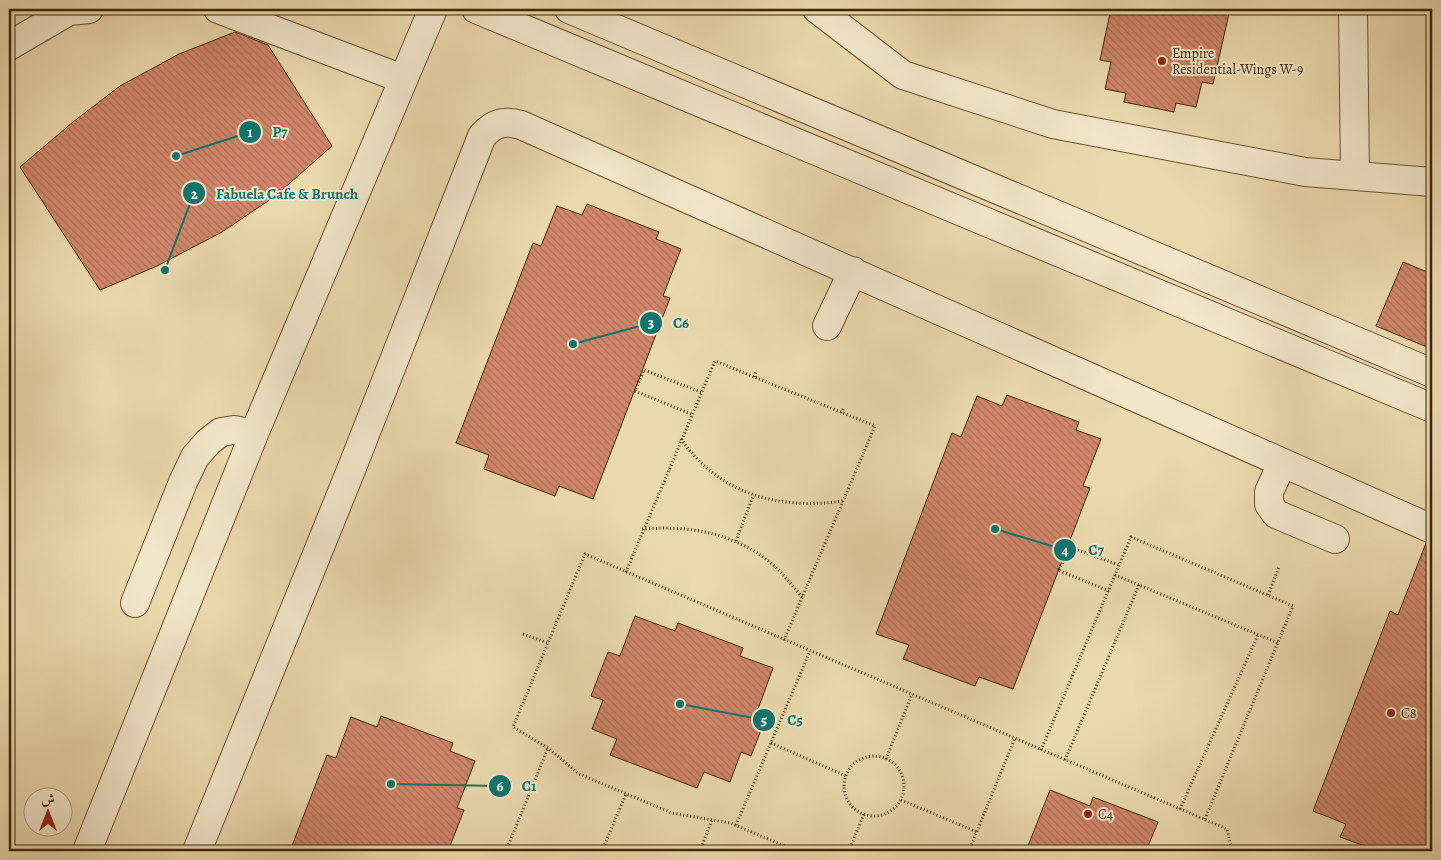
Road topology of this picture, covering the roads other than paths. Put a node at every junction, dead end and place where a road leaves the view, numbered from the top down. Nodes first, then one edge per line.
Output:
1 (89, 9) edge
2 (218, 9) edge
3 (433, 9) edge
4 (476, 9) edge
5 (569, 9) edge
6 (817, 9) edge
7 (1353, 9) edge
8 (9, 46) edge
9 (403, 79) junction
10 (1355, 176) junction
11 (1432, 182) edge
12 (853, 271) junction
13 (827, 326) dead end
14 (1432, 373) edge
15 (1432, 408) edge
16 (254, 434) junction
17 (1282, 463) junction
18 (1432, 529) edge
19 (1335, 539) dead end
20 (135, 603) dead end
21 (87, 851) edge
22 (197, 851) edge

1 - 8 street
2 - 9 street
3 - 9 street
4 - 15 street
5 - 14 street
6 - 10 street
7 - 10 street
9 - 16 street
10 - 11 street
12 - 13 street
12 - 17 street
12 - 22 street
16 - 20 street
16 - 21 street
17 - 18 street
17 - 19 street

